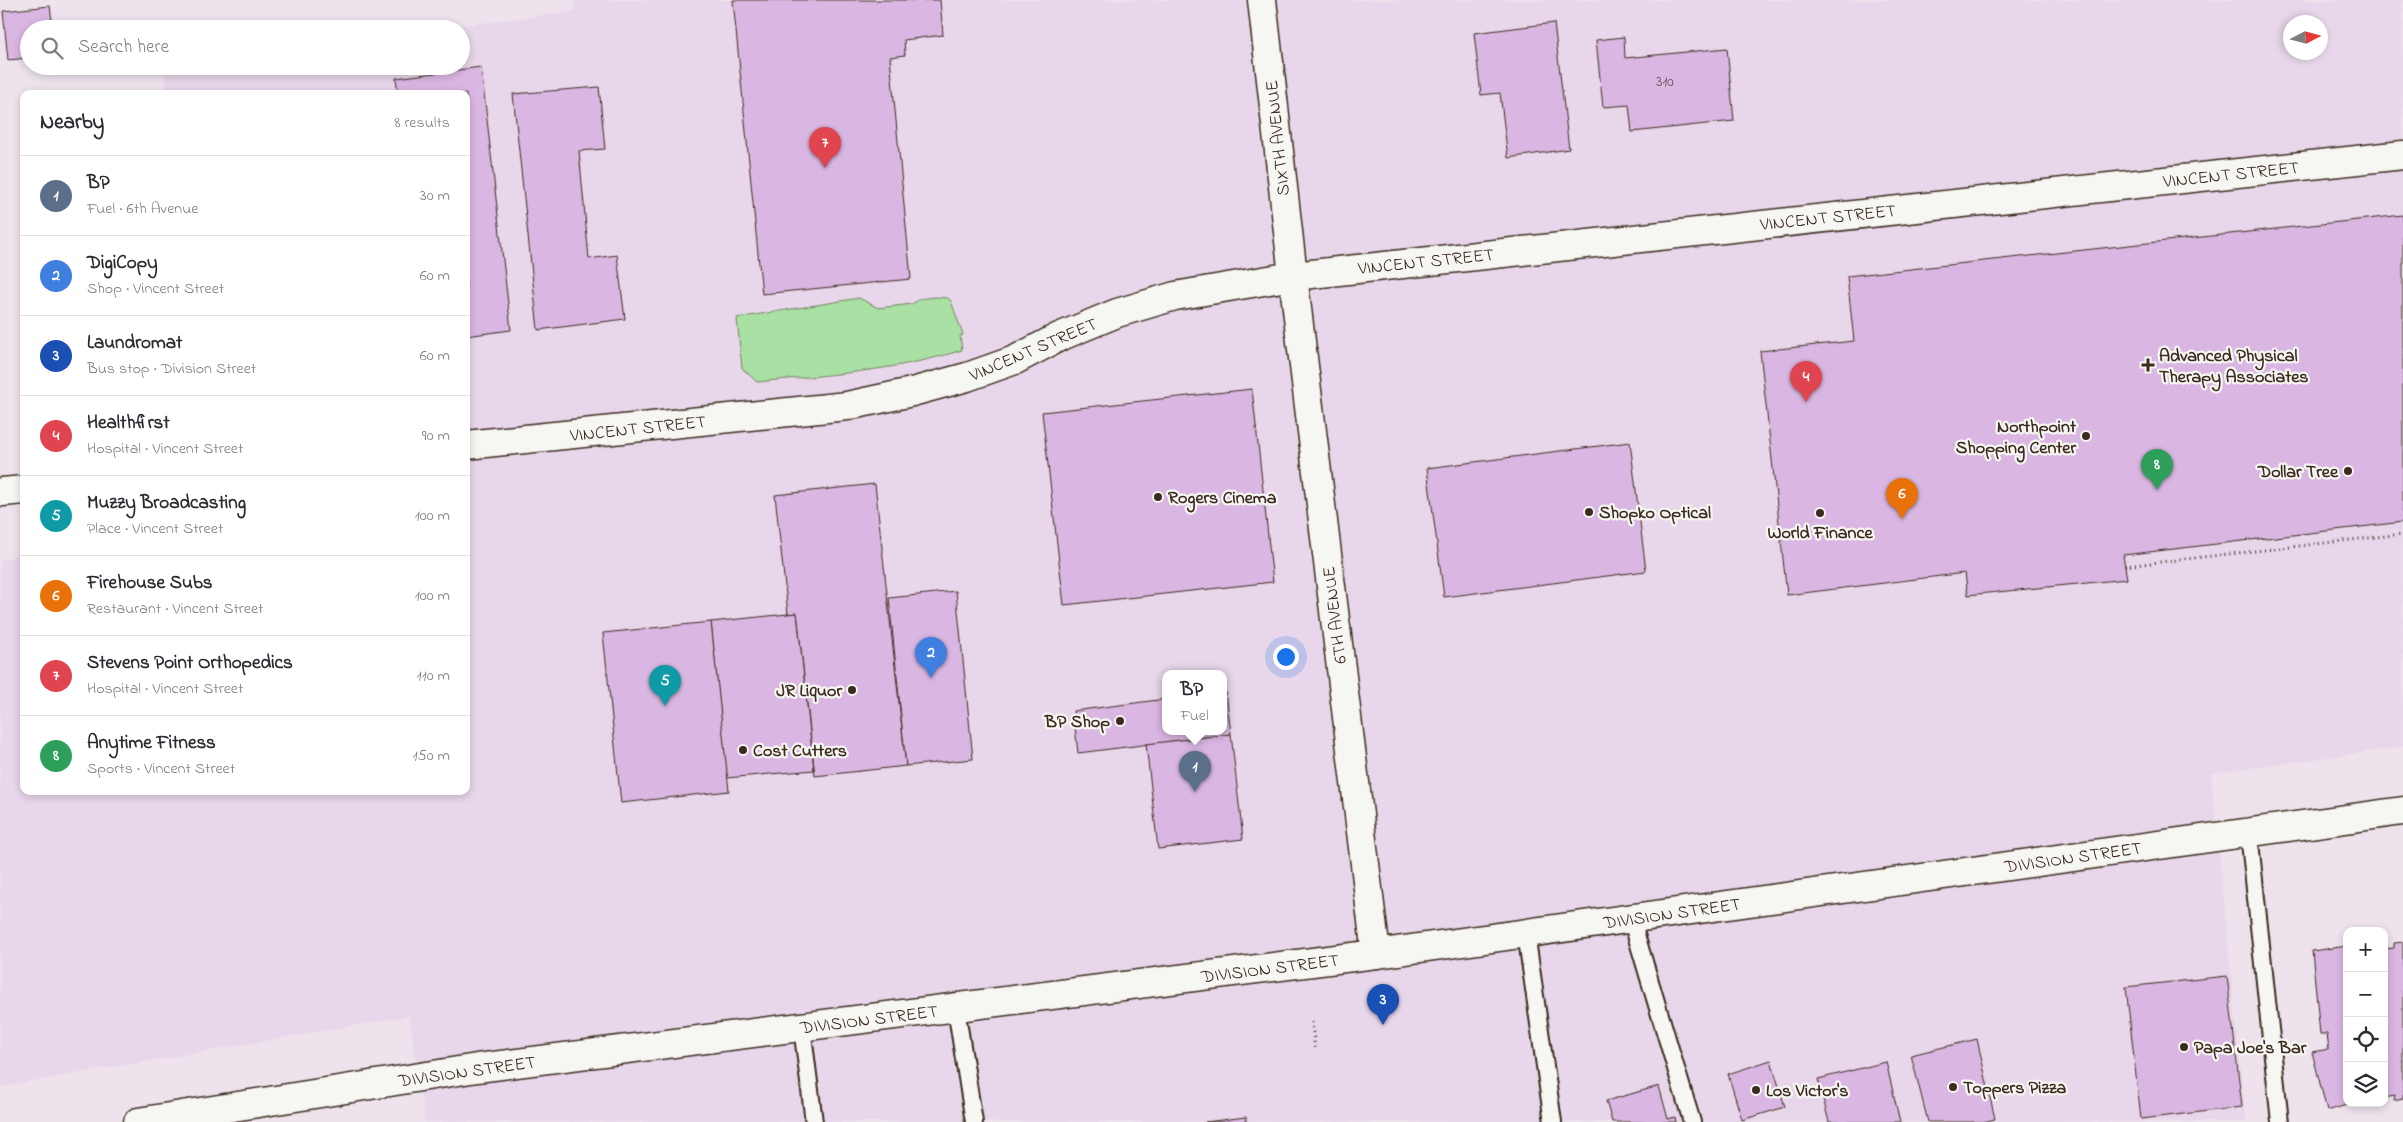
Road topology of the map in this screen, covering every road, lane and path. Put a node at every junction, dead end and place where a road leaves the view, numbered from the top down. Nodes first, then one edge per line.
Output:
1 (1262, 0) edge
2 (2403, 155) edge
3 (1293, 276) junction
4 (470, 445) edge
5 (2403, 534) edge
6 (2125, 566) dead end
7 (2403, 812) edge
8 (2249, 833) junction
9 (1631, 918) junction
10 (1526, 933) junction
11 (1376, 954) junction
12 (956, 1008) junction
13 (1312, 1022) dead end
14 (802, 1027) junction
15 (1315, 1050) dead end
16 (138, 1122) edge
17 (814, 1122) edge
18 (974, 1122) edge
19 (1553, 1122) edge
20 (1692, 1122) edge
21 (2280, 1122) edge

1 - 3 street, SIXTH AVENUE
2 - 3 street, VINCENT STREET
3 - 4 street, VINCENT STREET
3 - 11 street, 6TH AVENUE
5 - 6 path
7 - 8 street, DIVISION STREET
8 - 9 street, DIVISION STREET
8 - 21 lane
9 - 10 street, DIVISION STREET
9 - 20 lane
10 - 11 street, DIVISION STREET
10 - 19 lane
11 - 12 street, DIVISION STREET
12 - 14 street, DIVISION STREET
12 - 18 lane
13 - 15 path
14 - 16 street, DIVISION STREET
14 - 17 lane

